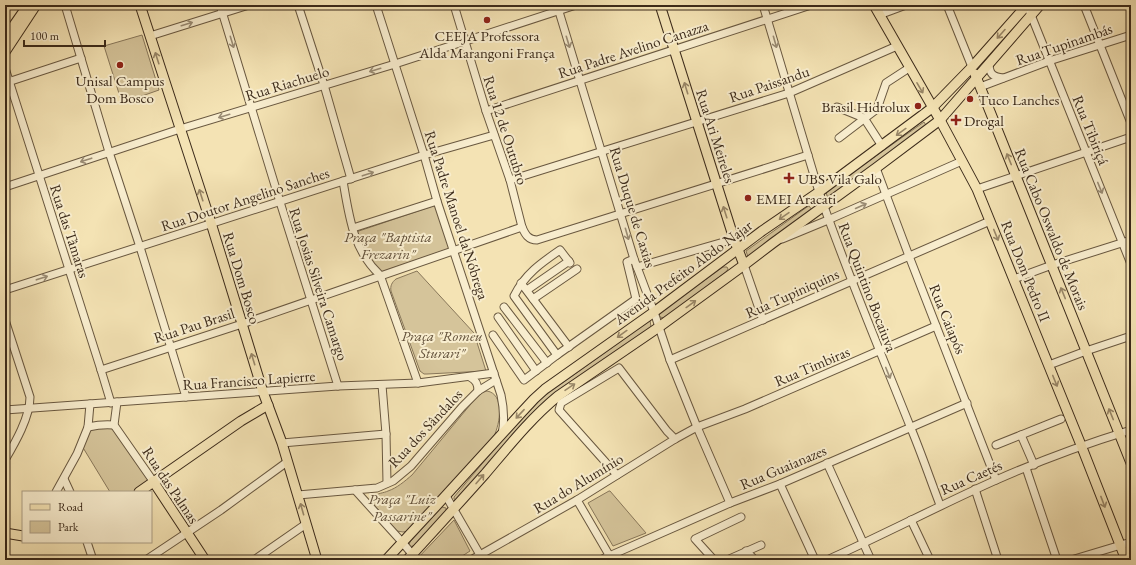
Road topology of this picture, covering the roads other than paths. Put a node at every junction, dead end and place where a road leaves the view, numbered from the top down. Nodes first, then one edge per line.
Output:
1 (28, 5) edge
2 (36, 5) edge
3 (65, 5) edge
4 (140, 5) edge
5 (220, 5) edge
6 (249, 5) edge
7 (298, 5) edge
8 (376, 5) edge
9 (454, 5) edge
10 (576, 5) edge
11 (660, 5) edge
12 (763, 5) edge
13 (811, 5) edge
14 (874, 5) edge
15 (906, 5) edge
16 (947, 5) edge
17 (1027, 5) edge
18 (1040, 5) edge
19 (1084, 5) edge
20 (558, 8) edge
21 (223, 13) junction
22 (879, 15) junction
23 (1031, 15) junction
24 (768, 19) junction
25 (1131, 35) edge
26 (150, 36) junction
27 (5, 38) edge
28 (465, 41) junction
29 (1099, 45) junction
30 (897, 46) junction
31 (674, 50) junction
32 (5, 52) edge
33 (81, 58) junction
34 (1049, 61) junction
35 (989, 63) junction
36 (395, 64) junction
37 (972, 67) junction
38 (5, 68) edge
39 (909, 68) junction
40 (1005, 78) junction
41 (580, 80) junction
42 (7, 82) edge
43 (978, 83) junction
44 (324, 85) junction
45 (789, 93) junction
46 (251, 107) junction
47 (837, 107) dead end
48 (932, 108) junction
49 (486, 111) junction
50 (864, 118) junction
51 (940, 120) junction
52 (696, 122) junction
53 (1131, 123) edge
54 (180, 129) junction
55 (494, 135) junction
56 (1131, 137) edge
57 (839, 138) dead end
58 (880, 143) junction
59 (602, 151) junction
60 (109, 152) junction
61 (1086, 152) junction
62 (424, 155) junction
63 (808, 155) junction
64 (962, 161) junction
65 (876, 168) junction
66 (39, 176) junction
67 (1016, 176) junction
68 (351, 179) junction
69 (510, 180) junction
70 (343, 181) junction
71 (716, 184) junction
72 (5, 187) edge
73 (977, 189) junction
74 (819, 192) junction
75 (886, 194) junction
76 (437, 201) junction
77 (280, 202) junction
78 (824, 206) junction
79 (621, 214) junction
80 (828, 220) junction
81 (990, 221) junction
82 (211, 224) junction
83 (522, 227) junction
84 (352, 228) junction
85 (762, 231) junction
86 (734, 239) junction
87 (1131, 240) edge
88 (773, 242) junction
89 (1122, 243) junction
90 (140, 247) junction
91 (738, 249) junction
92 (454, 250) junction
93 (909, 256) junction
94 (634, 259) junction
95 (724, 260) junction
96 (1131, 264) edge
97 (744, 265) junction
98 (1052, 265) junction
99 (637, 267) junction
100 (69, 269) junction
101 (577, 269) dead end
102 (734, 273) junction
103 (380, 275) junction
104 (1014, 279) junction
105 (852, 280) junction
106 (521, 283) junction
107 (5, 290) edge
108 (527, 290) junction
109 (533, 299) junction
110 (310, 300) junction
111 (504, 307) dead end
112 (654, 312) junction
113 (498, 318) dead end
114 (5, 320) edge
115 (763, 320) junction
116 (242, 324) junction
117 (936, 326) junction
118 (659, 327) junction
119 (493, 335) dead end
120 (1131, 336) edge
121 (170, 346) junction
122 (569, 347) junction
123 (1086, 351) junction
124 (880, 352) junction
125 (557, 355) junction
126 (670, 360) junction
127 (547, 363) junction
128 (1049, 365) junction
129 (101, 370) junction
130 (536, 371) junction
131 (495, 376) junction
132 (470, 377) junction
133 (418, 383) junction
134 (382, 385) junction
135 (338, 386) junction
136 (480, 389) junction
137 (263, 392) junction
138 (501, 395) junction
139 (186, 397) junction
140 (114, 402) junction
141 (967, 403) junction
142 (90, 404) junction
143 (268, 405) junction
144 (29, 408) junction
145 (5, 410) edge
146 (1061, 419) dead end
147 (114, 425) junction
148 (88, 427) junction
149 (697, 427) junction
150 (911, 427) junction
151 (1131, 430) edge
152 (386, 434) junction
153 (502, 434) junction
154 (1119, 434) junction
155 (1021, 436) junction
156 (675, 439) junction
157 (282, 443) junction
158 (996, 445) dead end
159 (1081, 446) junction
160 (5, 460) edge
161 (287, 462) junction
162 (827, 463) junction
163 (1131, 463) edge
164 (1034, 465) junction
165 (1026, 468) junction
166 (617, 475) junction
167 (64, 479) junction
168 (996, 480) junction
169 (153, 482) junction
170 (387, 483) junction
171 (780, 484) junction
172 (975, 489) junction
173 (355, 490) junction
174 (57, 491) edge
175 (70, 491) edge
176 (140, 491) edge
177 (298, 495) junction
178 (446, 496) junction
179 (577, 500) junction
180 (730, 503) junction
181 (940, 506) junction
182 (454, 509) junction
183 (741, 517) dead end
184 (912, 520) junction
185 (306, 524) junction
186 (5, 533) edge
187 (187, 533) junction
188 (22, 536) edge
189 (402, 542) junction
190 (1131, 542) edge
191 (87, 543) edge
192 (863, 544) junction
193 (761, 545) dead end
194 (1120, 545) junction
195 (746, 551) junction
196 (409, 557) edge
197 (481, 557) edge
198 (610, 558) edge
199 (93, 560) edge
200 (146, 560) edge
201 (205, 560) edge
202 (254, 560) edge
203 (317, 560) edge
204 (386, 560) edge
205 (471, 560) edge
206 (600, 560) edge
207 (714, 560) edge
208 (727, 560) edge
209 (755, 560) edge
210 (815, 560) edge
211 (827, 560) edge
212 (871, 560) edge
213 (930, 560) edge
214 (998, 560) edge
215 (1057, 560) edge
216 (1071, 560) edge
217 (1126, 560) edge

1 - 27 main road
2 - 32 main road
3 - 33 street
4 - 26 main road, Rua Dom Bosco
5 - 21 street, Rua Josias Silveira Camargo
6 - 21 street
7 - 44 street
8 - 36 street, Rua Padre Manoel da Nóbrega
9 - 28 street, Rua 12 de Outubro
10 - 20 street, Rua Riachuelo
11 - 31 main road, Rua Ari Meireles
12 - 24 street, Rua Quintino Bocaiuva
13 - 24 street, Rua Padre Avelino Canazza
14 - 22 main road, Rua Dom Pedro II
15 - 22 street
16 - 37 street, Rua Cabo Oswaldo de Morais
17 - 23 street, Rua Tibiriçá
17 -> 37 main road, Avenida Prefeito Abdo Najar
18 - 23 main road, Avenida Prefeito Abdo Najar
19 - 29 street
20 - 28 street, Rua Riachuelo
20 -> 41 street, Rua Duque de Caxias
26 -> 21 street
21 -> 46 street, Rua Josias Silveira Camargo
22 - 30 main road, Rua Dom Pedro II
23 - 34 street, Rua Tibiriçá
23 - 35 main road, Avenida Prefeito Abdo Najar
24 - 31 street, Rua Padre Avelino Canazza
24 -> 45 street, Rua Quintino Bocaiuva
25 - 29 street, Rua Tupinambás
54 -> 26 main road, Rua Dom Bosco
28 - 36 street, Rua Riachuelo
28 - 49 street, Rua 12 de Outubro
29 - 34 street, Rua Tupinambás
29 - 53 street
30 - 39 main road, Rua Dom Pedro II
30 - 45 street, Rua Paissandu
31 - 41 street, Rua Padre Avelino Canazza
52 -> 31 main road, Rua Ari Meireles
33 - 42 street
33 - 60 street
34 - 40 street, Rua Tupinambás
34 - 61 street, Rua Tibiriçá
35 - 40 street, Rua Tupinambás
35 - 43 main road, Avenida Prefeito Abdo Najar
36 -> 44 street, Rua Riachuelo
36 - 62 street, Rua Padre Manoel da Nóbrega
37 - 43 main road, Rua Cabo Oswaldo de Morais
37 - 48 main road, Avenida Prefeito Abdo Najar
38 - 42 street, Rua das Tâmaras
39 -> 48 main road, Rua Dom Pedro II
39 - 50 street
40 - 43 street, Rua Tupinambás
41 - 49 street, Rua Padre Avelino Canazza
41 - 59 street, Rua Duque de Caxias
42 - 66 street, Rua das Tâmaras
43 - 51 main road, Avenida Prefeito Abdo Najar
67 -> 43 main road, Rua Cabo Oswaldo de Morais
44 - 46 street, Rua Riachuelo
44 - 68 street
45 - 52 street, Rua Paissandu
45 - 63 street, Rua Quintino Bocaiuva
46 -> 54 street, Rua Riachuelo
46 - 77 street, Rua Josias Silveira Camargo
47 - 50 street
48 - 51 main road, Rua Dom Pedro II
48 -> 58 main road, Avenida Prefeito Abdo Najar
49 - 55 street, Rua 12 de Outubro
50 - 57 street
50 - 58 street
51 - 64 main road, Rua Dom Pedro II
51 - 65 main road, Avenida Prefeito Abdo Najar
52 - 59 street, Rua Paissandu
52 - 71 main road, Rua Ari Meireles
54 - 60 street, Rua Riachuelo
82 -> 54 main road, Rua Dom Bosco
55 - 62 street, Rua Doutor Angelino Sanches
55 - 69 street, Rua 12 de Outubro
56 - 61 street
58 - 74 main road, Avenida Prefeito Abdo Najar
59 - 69 street, Rua Paissandu
59 - 79 street, Rua Duque de Caxias
60 -> 66 street, Rua Riachuelo
60 - 90 street
61 - 67 street
61 -> 89 street, Rua Tibiriçá
68 -> 62 street, Rua Doutor Angelino Sanches
62 - 76 street, Rua Padre Manoel da Nóbrega
63 - 71 street
63 - 74 street, Rua Quintino Bocaiuva
64 - 73 main road, Rua Dom Pedro II
64 - 75 street
65 - 75 street, Rua Caiapós
65 - 78 main road, Avenida Prefeito Abdo Najar
66 - 72 street, Rua Riachuelo
66 - 100 street, Rua das Tâmaras
67 - 73 street
67 - 98 main road, Rua Cabo Oswaldo de Morais
68 - 70 street, Rua Doutor Angelino Sanches
69 - 83 street, Rua 12 de Outubro
70 - 77 street, Rua Doutor Angelino Sanches
70 - 84 street
71 - 79 street
86 -> 71 main road, Rua Ari Meireles
73 - 81 main road, Rua Dom Pedro II
74 - 78 street, Rua Quintino Bocaiuva
74 -> 85 main road, Avenida Prefeito Abdo Najar
80 -> 75 street
75 - 93 street, Rua Caiapós
76 - 84 street
76 - 92 street, Rua Padre Manoel da Nóbrega
77 - 82 street, Rua Doutor Angelino Sanches
77 - 110 street, Rua Josias Silveira Camargo
78 - 80 street, Rua Quintino Bocaiuva
78 - 88 main road, Avenida Prefeito Abdo Najar
79 - 83 street, Rua 12 de Outubro
79 -> 94 street, Rua Duque de Caxias
80 - 88 street
80 - 105 street, Rua Quintino Bocaiuva
81 - 93 street, Rua Tupiniquins
81 -> 104 main road, Rua Dom Pedro II
82 - 90 street, Rua Doutor Angelino Sanches
82 - 116 main road, Rua Dom Bosco
83 - 92 street, Rua Pau Brasil
84 - 103 street
85 - 86 main road
85 - 91 main road, Avenida Prefeito Abdo Najar
86 - 91 main road, Rua Ari Meireles
86 - 99 street
87 - 89 street
88 - 97 main road, Avenida Prefeito Abdo Najar
89 - 96 street, Rua Tibiriçá
89 - 98 street
90 - 100 street, Rua Doutor Angelino Sanches
90 - 121 street
91 - 95 main road, Avenida Prefeito Abdo Najar
91 - 97 main road, Rua Ari Meireles
92 - 103 street, Rua Pau Brasil
92 - 131 street, Rua Padre Manoel da Nóbrega
93 - 105 street, Rua Tupiniquins
93 - 117 street, Rua Caiapós
94 - 99 street, Rua Duque de Caxias
94 - 122 street
95 - 102 main road
95 - 112 main road, Avenida Prefeito Abdo Najar
97 - 102 main road, Avenida Prefeito Abdo Najar
97 - 115 street, Rua Ari Meireles
98 - 104 street
123 -> 98 main road, Rua Cabo Oswaldo de Morais
99 - 112 street, Rua Duque de Caxias
107 -> 100 street, Rua Doutor Angelino Sanches
100 - 129 street, Rua das Tâmaras
101 - 109 street
118 -> 102 main road, Avenida Prefeito Abdo Najar
103 - 110 street, Rua Pau Brasil
103 - 133 street
104 - 128 main road, Rua Dom Pedro II
105 - 115 street, Rua Tupiniquins
105 - 124 street, Rua Quintino Bocaiuva
106 - 108 street
106 - 108 street
106 - 125 street
108 - 109 street
109 - 122 street
110 - 116 street, Rua Pau Brasil
110 - 135 street, Rua Josias Silveira Camargo
111 - 127 street
112 - 118 street, Rua Duque de Caxias
112 -> 153 main road, Avenida Prefeito Abdo Najar
113 - 130 street
114 - 144 street
115 - 126 street, Rua Tupiniquins
116 - 121 street, Rua Pau Brasil
137 -> 116 main road, Rua Dom Bosco
117 - 124 street, Rua Timbiras
117 - 141 street, Rua Caiapós
118 - 126 street, Rua Duque de Caxias
182 -> 118 main road, Avenida Prefeito Abdo Najar
119 - 130 street
120 - 123 street
121 - 129 street, Rua Pau Brasil
121 - 139 street
122 - 125 street
123 - 128 street
154 -> 123 main road, Rua Cabo Oswaldo de Morais
124 - 149 street, Rua Timbiras
124 -> 150 street, Rua Quintino Bocaiuva
125 - 127 street
126 - 149 street, Rua Duque de Caxias
127 - 130 street
128 -> 159 main road, Rua Dom Pedro II
129 - 140 street, Rua das Tâmaras
131 - 132 street, Rua Francisco Lapierre
131 - 136 street, Rua dos Sândalos
131 - 138 street, Rua Padre Manoel da Nóbrega
132 - 133 street, Rua Francisco Lapierre
132 - 136 street
133 - 134 street, Rua Francisco Lapierre
134 - 135 street, Rua Francisco Lapierre
134 - 152 street
135 - 137 street, Rua Francisco Lapierre
136 - 138 street
136 - 170 street, Rua dos Sândalos
137 - 139 street, Rua Francisco Lapierre
137 - 143 main road, Rua Dom Bosco
138 - 153 street, Rua Padre Manoel da Nóbrega
139 - 140 street, Rua Francisco Lapierre
140 - 142 street, Rua Francisco Lapierre
140 - 147 street
141 - 150 street, Rua Guaianazes
141 - 168 street, Rua Caiapós
142 - 144 street, Rua Francisco Lapierre
142 - 148 street
143 - 157 main road, Rua Dom Bosco
143 - 169 main road
144 - 145 street, Rua Francisco Lapierre
144 - 160 street
146 - 155 street
147 - 148 street
147 - 169 street, Rua das Palmas
148 - 167 street
149 - 156 street, Rua do Alumínio
149 - 180 street, Rua Duque de Caxias
150 - 162 street, Rua Guaianazes
150 - 181 street, Rua Quintino Bocaiuva
151 - 154 street, Rua Caetés
152 - 157 street
152 - 170 street
153 - 178 main road, Avenida Prefeito Abdo Najar
154 - 159 street, Rua Caetés
154 - 163 main road, Rua Cabo Oswaldo de Morais
155 - 158 street
155 - 164 street
156 - 166 street, Rua do Alumínio
156 - 166 street
157 - 161 main road, Rua Dom Bosco
159 - 164 street, Rua Caetés
159 -> 194 main road, Rua Dom Pedro II
161 - 177 main road, Rua Dom Bosco
161 - 187 street
162 - 171 street, Rua Guaianazes
162 - 192 street
164 - 165 street, Rua Caetés
165 - 168 street, Rua Caetés
165 - 215 street
166 - 179 street, Rua do Alumínio
167 - 174 street
167 - 175 street
168 - 172 street, Rua Caetés
169 - 176 main road
169 - 187 main road, Rua das Palmas
170 - 173 street, Rua dos Sândalos
171 - 180 street, Rua Guaianazes
171 - 210 street
172 - 181 street, Rua Caetés
172 - 214 street
173 - 177 street, Rua dos Sândalos
173 - 189 street
185 -> 177 main road, Rua Dom Bosco
178 - 182 street
178 - 189 main road, Avenida Prefeito Abdo Najar
179 - 197 street, Rua do Alumínio
179 - 198 street
180 - 198 street, Rua Guaianazes
181 - 184 street, Rua Caetés
182 - 196 main road, Avenida Prefeito Abdo Najar
182 - 197 street
183 - 207 street
184 - 192 street, Rua Caetés
184 - 213 street
185 - 202 street
185 - 203 main road, Rua Dom Bosco
186 - 188 main road
187 - 200 street
187 - 201 main road, Rua das Palmas
189 - 196 street
189 - 204 main road, Avenida Prefeito Abdo Najar
190 - 194 street
191 - 199 street
192 - 211 street, Rua Caetés
192 - 212 street
193 - 195 street
194 - 216 street
194 - 217 main road, Rua Dom Pedro II
195 - 208 street
195 - 209 street
197 - 205 street, Rua do Alumínio
198 - 206 street, Rua Guaianazes

